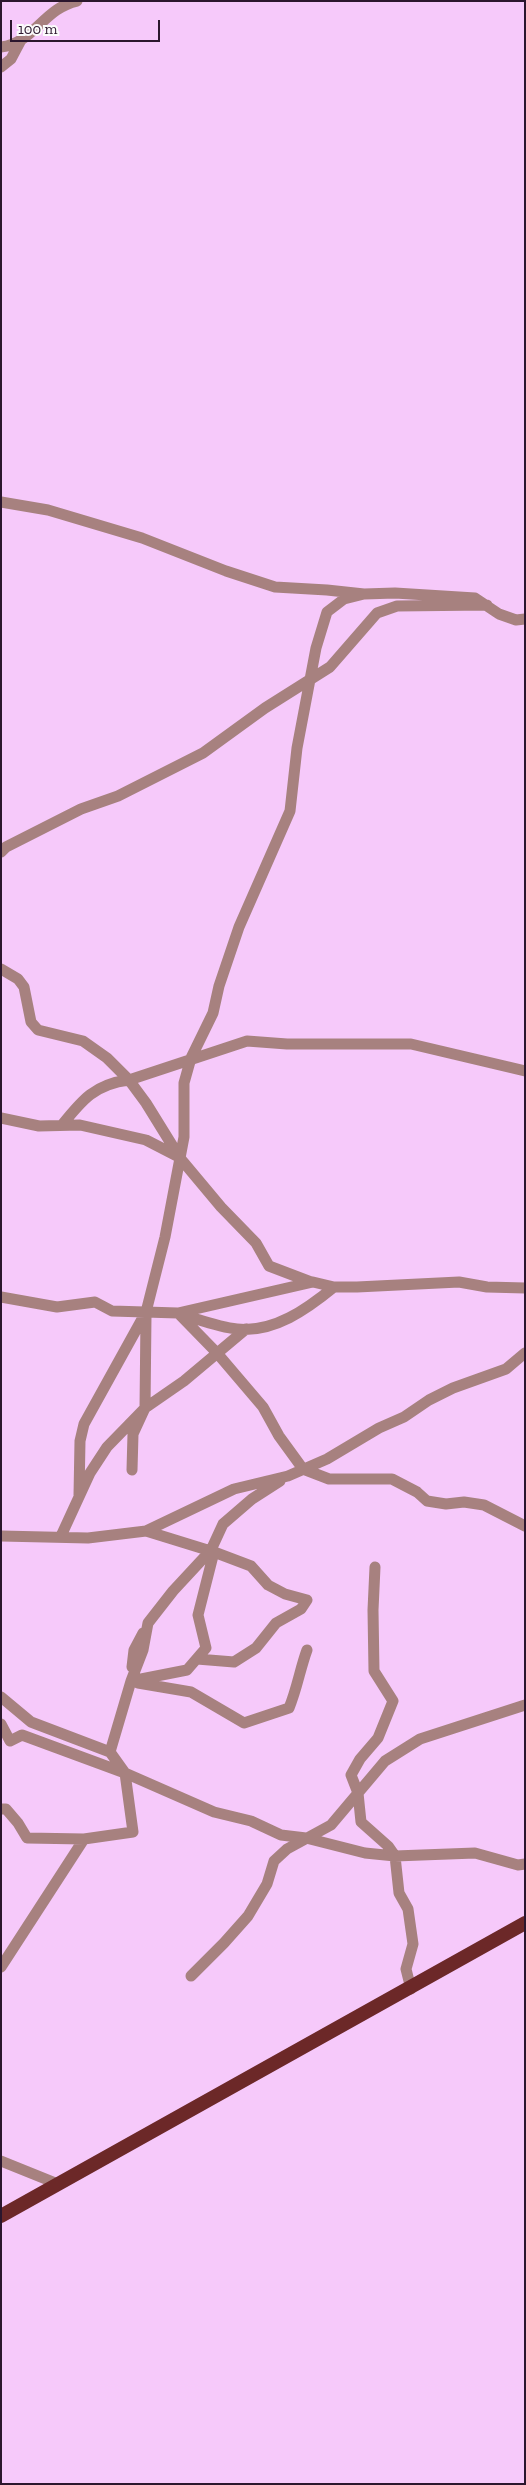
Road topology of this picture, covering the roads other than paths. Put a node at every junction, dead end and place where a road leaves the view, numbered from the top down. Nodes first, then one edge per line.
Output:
1 (77, 1) edge
2 (20, 42) junction
3 (1, 47) edge
4 (1, 67) edge
5 (1, 502) edge
6 (364, 594) junction
7 (487, 605) junction
8 (525, 619) edge
9 (311, 679) junction
10 (1, 852) edge
11 (1, 969) edge
12 (191, 1058) junction
13 (525, 1072) edge
14 (129, 1080) junction
15 (1, 1118) edge
16 (62, 1125) junction
17 (180, 1158) junction
18 (313, 1282) junction
19 (334, 1287) junction
20 (525, 1288) edge
21 (1, 1297) edge
22 (146, 1312) junction
23 (178, 1313) junction
24 (246, 1329) junction
25 (217, 1353) junction
26 (525, 1354) edge
27 (145, 1408) junction
28 (303, 1469) junction
29 (132, 1470) dead end
30 (288, 1476) junction
31 (79, 1495) junction
32 (525, 1526) edge
33 (146, 1531) junction
34 (1, 1536) edge
35 (60, 1536) junction
36 (212, 1551) junction
37 (375, 1567) dead end
38 (307, 1650) dead end
39 (197, 1659) junction
40 (131, 1681) junction
41 (1, 1697) edge
42 (525, 1705) edge
43 (1, 1724) edge
44 (110, 1752) junction
45 (125, 1773) junction
46 (358, 1793) junction
47 (1, 1809) edge
48 (306, 1838) junction
49 (84, 1839) junction
50 (395, 1856) junction
51 (525, 1864) edge
52 (525, 1923) edge
53 (1, 1968) edge
54 (191, 1976) dead end
55 (410, 1989) junction
56 (1, 2161) edge
57 (58, 2184) junction
58 (1, 2216) edge

1 - 2 street
2 - 3 street
2 - 4 street
5 - 6 street
6 - 7 street
6 - 9 street
7 - 8 street
7 - 9 street
9 - 10 street
9 - 12 street
11 - 14 street
12 - 13 street
12 - 14 street
12 - 17 street
14 - 16 street
14 - 17 street
15 - 16 street
16 - 17 street
17 - 18 street
17 - 22 street
18 - 19 street
18 - 23 street
19 - 20 street
19 - 24 street
21 - 22 street
22 - 23 street
22 - 27 street
22 - 31 street
23 - 24 street
23 - 25 street
24 - 25 street
25 - 27 street
25 - 28 street
26 - 28 street
27 - 29 street
27 - 31 street
28 - 30 street
28 - 32 street
30 - 33 street
30 - 36 street
31 - 35 street
33 - 35 street
33 - 36 street
34 - 35 street
36 - 39 street
36 - 39 street
36 - 40 street
37 - 46 street
38 - 40 street
39 - 40 street
40 - 44 street
41 - 44 street
42 - 46 street
43 - 45 street
44 - 45 street
45 - 48 street
45 - 49 street
46 - 48 street
46 - 50 street
47 - 49 street
48 - 50 street
48 - 54 street
49 - 53 street
50 - 51 street
50 - 55 street
52 - 55 highway
55 - 57 highway
56 - 57 street
57 - 58 highway

